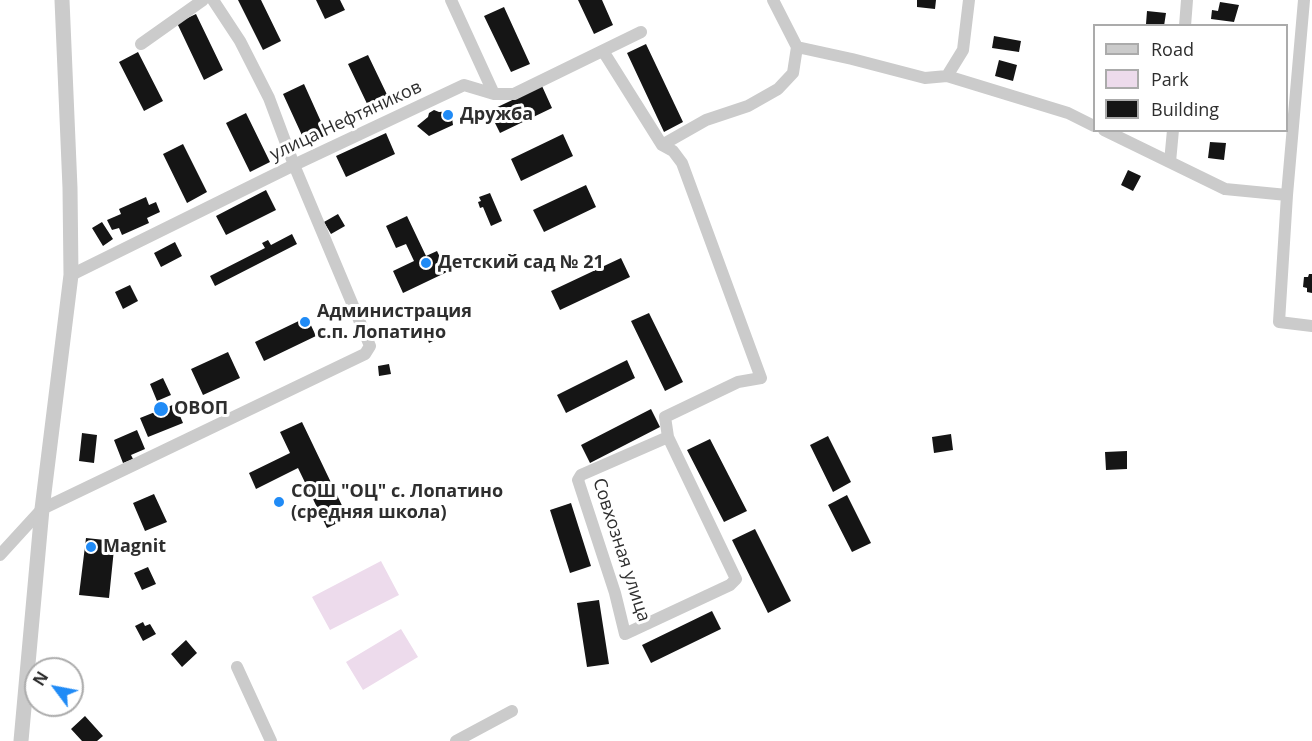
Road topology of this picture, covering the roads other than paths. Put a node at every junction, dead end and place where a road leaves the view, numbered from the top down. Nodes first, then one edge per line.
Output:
1 (62, 0) edge
2 (203, 0) edge
3 (213, 0) edge
4 (452, 0) edge
5 (773, 0) edge
6 (969, 0) edge
7 (1187, 0) edge
8 (1304, 0) edge
9 (1185, 24) edge
10 (640, 32) dead end
11 (141, 44) dead end
12 (797, 47) junction
13 (603, 51) junction
14 (947, 76) junction
15 (494, 94) junction
16 (1093, 125) edge
17 (1108, 132) edge
18 (1173, 132) edge
19 (662, 145) junction
20 (1170, 162) junction
21 (294, 165) junction
22 (1287, 195) junction
23 (70, 275) junction
24 (1312, 326) edge
25 (668, 437) junction
26 (42, 509) junction
27 (0, 555) edge
28 (237, 667) dead end
29 (512, 711) dead end
30 (21, 741) edge
31 (271, 741) edge
32 (456, 741) edge

1 - 23 street
2 - 11 street
3 - 21 street
4 - 15 street
5 - 12 street
6 - 14 street
7 - 9 street
8 - 22 street
10 - 13 street, улица Нефтяников
12 - 14 street
12 - 19 street
13 - 15 street, улица Нефтяников
13 - 19 street
14 - 16 street
15 - 21 street, улица Нефтяников
17 - 20 street
18 - 20 street
19 - 25 street
20 - 22 street
21 - 23 street, улица Нефтяников
21 - 26 street
22 - 24 street
23 - 26 street
25 - 25 street, Совхозная улица
26 - 27 street
26 - 30 street
28 - 31 street
29 - 32 street

